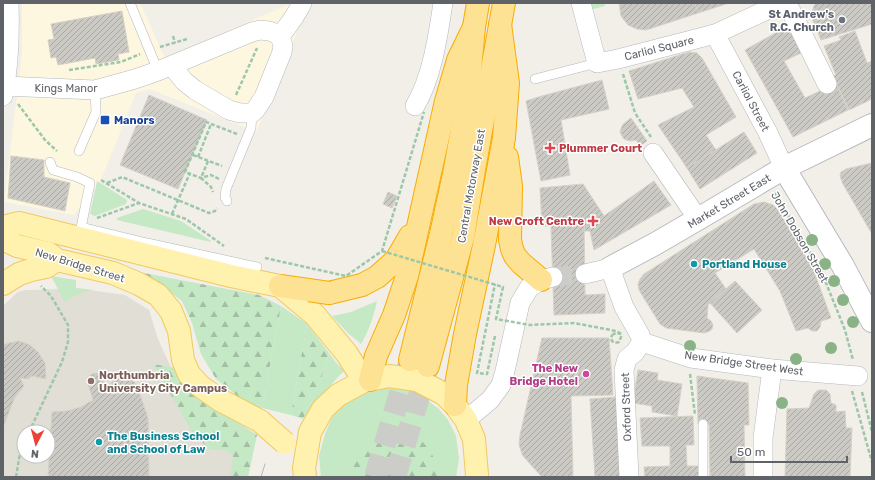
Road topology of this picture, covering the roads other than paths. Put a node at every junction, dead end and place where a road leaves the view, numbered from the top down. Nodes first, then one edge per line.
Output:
1 (130, 3) edge
2 (302, 3) edge
3 (443, 3) edge
4 (478, 3) edge
5 (581, 3) edge
6 (776, 3) edge
7 (786, 3) edge
8 (9, 8) edge
9 (502, 13) edge
10 (474, 27) junction
11 (715, 34) junction
12 (280, 36) junction
13 (597, 63) junction
14 (165, 69) junction
15 (535, 79) dead end
16 (827, 84) dead end
17 (95, 90) junction
18 (4, 91) edge
19 (419, 109) road end
20 (252, 113) junction
21 (872, 125) edge
22 (504, 138) junction
23 (79, 151) dead end
24 (653, 153) road end
25 (50, 162) dead end
26 (776, 173) junction
27 (227, 201) dead end
28 (698, 219) junction
29 (419, 221) junction
30 (3, 227) edge
31 (80, 233) junction
32 (3, 240) edge
33 (57, 260) junction
34 (610, 268) junction
35 (585, 274) tunnel mouth
36 (547, 278) joint
37 (11, 279) edge
38 (267, 279) junction
39 (872, 321) edge
40 (642, 342) junction
41 (772, 369) junction
42 (855, 376) road end
43 (367, 380) junction
44 (461, 412) junction
45 (703, 424) road end
46 (626, 468) edge
47 (304, 472) edge
48 (478, 476) edge
49 (703, 477) edge
50 (763, 477) edge

1 - 14 lane
2 - 12 street
3 - 19 street
4 - 10 highway, Central Motorway East
5 - 13 street
6 - 11 street, Carliol Square
7 - 16 street
8 - 18 street
9 - 10 highway, Central Motorway East
9 - 22 highway
10 - 29 highway
11 - 13 street, Carliol Square
11 - 26 street, Carliol Street
12 - 14 street, Kings Manor
12 - 20 street
13 - 15 lane
14 - 17 street, Kings Manor
14 - 20 street
17 - 18 street, Kings Manor
17 - 23 lane
20 - 27 lane
21 - 26 street, Market Street East
22 - 36 highway
22 - 44 highway
24 - 28 street
25 - 31 lane
26 - 28 street, Market Street East
26 - 39 street, John Dobson Street
28 - 34 street, Market Street East
29 - 38 highway, bridge
29 - 43 highway
30 - 31 main road
31 - 38 main road
32 - 33 main road, New Bridge Street
33 - 37 main road
33 - 47 main road, New Bridge Street, bridge
34 - 35 street, Market Street East
34 - 40 street
36 - 44 street
38 - 43 main road, bridge
40 - 41 street, New Bridge Street West
40 - 46 street, Oxford Street
41 - 42 street, New Bridge Street West
41 - 50 street
43 - 44 main road
43 - 47 main road
44 - 48 main road
45 - 49 lane

